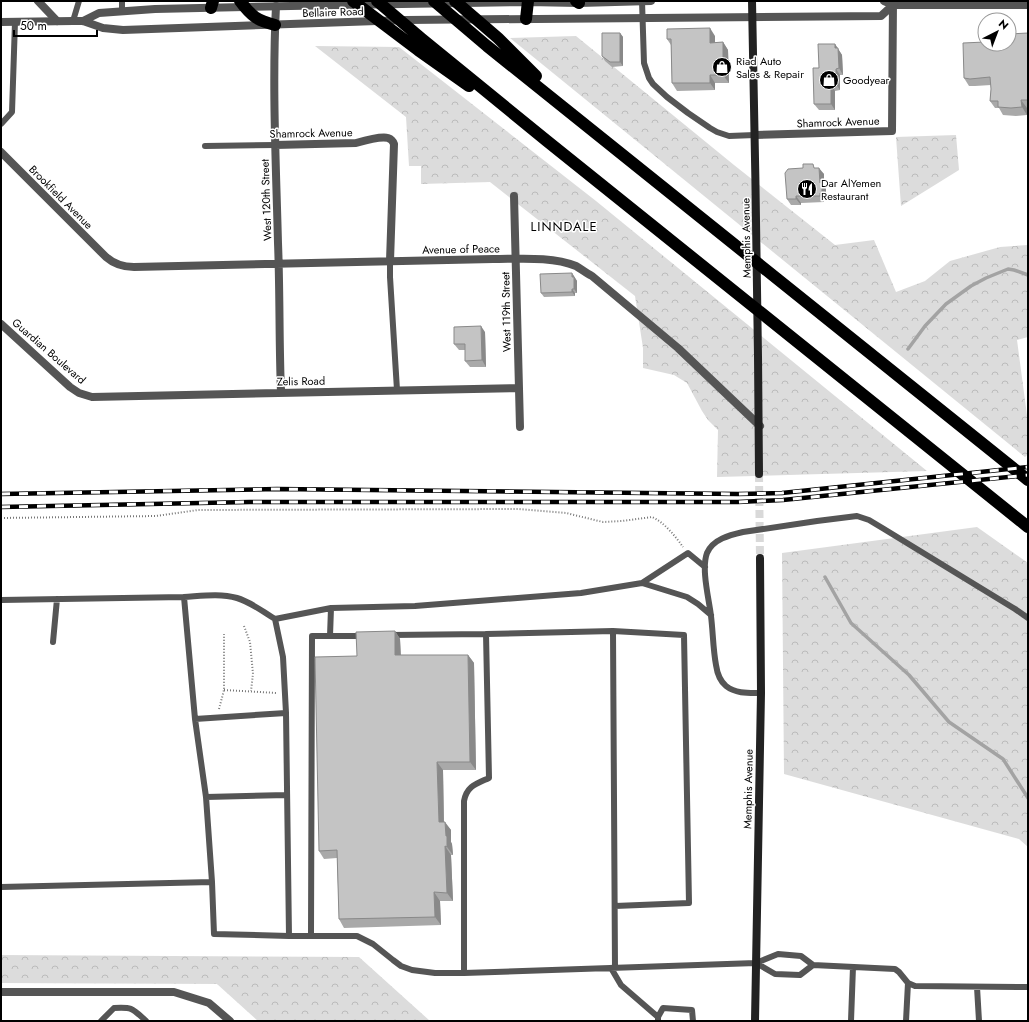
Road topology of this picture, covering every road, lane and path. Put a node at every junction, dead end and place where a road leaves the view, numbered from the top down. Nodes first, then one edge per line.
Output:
1 (38, 1) edge
2 (79, 1) edge
3 (122, 1) edge
4 (353, 1) edge
5 (377, 1) edge
6 (434, 1) edge
7 (455, 1) edge
8 (642, 1) edge
9 (650, 1) edge
10 (752, 1) edge
11 (884, 1) edge
12 (1028, 1) edge
13 (525, 2) edge
14 (577, 2) edge
15 (893, 3) edge
16 (212, 4) edge
17 (242, 4) edge
18 (1028, 4) edge
19 (155, 5) edge
20 (276, 6) junction
21 (122, 11) junction
22 (752, 17) junction
23 (643, 18) junction
24 (526, 19) junction
25 (57, 20) junction
26 (73, 20) junction
27 (83, 21) junction
28 (1, 22) edge
29 (15, 22) junction
30 (276, 25) junction
31 (581, 121) junction
32 (1, 124) edge
33 (755, 135) junction
34 (547, 141) junction
35 (276, 145) junction
36 (205, 146) dead end
37 (1, 152) edge
38 (514, 196) dead end
39 (106, 257) joint
40 (516, 259) junction
41 (390, 261) junction
42 (279, 263) junction
43 (1, 324) edge
44 (518, 388) junction
45 (397, 390) junction
46 (280, 392) junction
47 (84, 395) joint
48 (760, 426) junction
49 (520, 428) dead end
50 (759, 474) tunnel mouth
51 (1028, 480) edge
52 (1, 518) edge
53 (1028, 527) edge
54 (688, 553) junction
55 (760, 558) tunnel mouth
56 (704, 567) junction
57 (642, 583) junction
58 (184, 597) junction
59 (57, 599) junction
60 (1, 600) edge
61 (331, 608) junction
62 (711, 615) junction
63 (1028, 618) edge
64 (275, 619) junction
65 (244, 626) dead end
66 (614, 631) junction
67 (224, 634) dead end
68 (486, 634) junction
69 (384, 635) edge
70 (330, 636) junction
71 (369, 636) edge
72 (53, 642) dead end
73 (224, 690) junction
74 (252, 691) junction
75 (285, 693) junction
76 (761, 693) junction
77 (286, 713) junction
78 (216, 718) junction
79 (195, 720) junction
80 (287, 794) junction
81 (206, 797) junction
82 (212, 882) junction
83 (1, 887) edge
84 (615, 906) junction
85 (289, 936) junction
86 (312, 936) junction
87 (756, 963) junction
88 (813, 966) junction
89 (853, 967) junction
90 (613, 968) junction
91 (464, 973) junction
92 (908, 983) junction
93 (976, 987) junction
94 (1028, 987) edge
95 (1, 992) edge
96 (658, 1019) edge
97 (102, 1021) edge
98 (146, 1021) edge
99 (230, 1021) edge
100 (693, 1021) edge
101 (754, 1021) edge
102 (851, 1021) edge
103 (906, 1021) edge
104 (979, 1021) edge

1 - 25 street
2 - 26 lane
3 - 21 lane
4 - 34 highway
5 - 34 highway
6 - 31 highway
7 - 31 highway
8 - 9 street, Bellaire Road
8 - 14 street, Bellaire Road
8 - 23 lane
10 - 22 main road, Memphis Avenue
11 - 15 street
12 - 18 street
13 - 14 street, Bellaire Road
13 - 20 street, Bellaire Road
13 - 24 highway
15 - 18 street
15 - 22 street, Bellaire Road
15 - 33 street, Shamrock Avenue
16 - 17 street, Bellaire Road
16 - 19 street, Bellaire Road
17 - 20 street, Bellaire Road
17 - 30 highway
19 - 21 street, Bellaire Road
20 - 30 street, West 120th Street
21 - 27 street, Bellaire Road
22 - 23 street, Bellaire Road
22 - 33 main road, Memphis Avenue
23 - 24 street, Bellaire Road
23 - 33 lane
24 - 30 street, Bellaire Road
25 - 26 street, Bellaire Road
25 - 29 street, Bellaire Road
26 - 27 street, Bellaire Road
27 - 30 street, Bellaire Road
28 - 29 street, Bellaire Road
29 - 32 lane
30 - 35 street, West 120th Street
31 - 51 highway
33 - 48 main road, Memphis Avenue
34 - 53 highway
35 - 36 lane, Shamrock Avenue
35 - 41 street, Shamrock Avenue
35 - 42 street, West 120th Street
37 - 39 street, Brookfield Avenue
38 - 40 street, West 119th Street
39 - 42 street, Avenue of Peace
40 - 41 street, Avenue of Peace
40 - 44 street, West 119th Street
40 - 48 street, Avenue of Peace
41 - 42 street, Avenue of Peace
41 - 45 lane
42 - 46 street, West 120th Street
43 - 47 street, Guardian Boulevard
44 - 45 street, Zelis Road
44 - 49 street, West 119th Street
45 - 46 street, Zelis Road
46 - 47 street, Zelis Road
48 - 50 main road, Memphis Avenue
52 - 54 path
54 - 56 lane
54 - 57 lane
55 - 76 main road, Memphis Avenue
56 - 62 lane
56 - 63 lane
57 - 61 lane
57 - 62 lane
58 - 59 lane
58 - 64 lane
58 - 79 lane
59 - 60 lane
59 - 72 lane
61 - 64 lane
61 - 70 lane
62 - 76 lane
64 - 75 lane
65 - 74 path
66 - 68 lane
66 - 84 lane
66 - 84 lane
67 - 73 path
68 - 69 lane
68 - 91 lane
70 - 71 lane
70 - 86 lane
73 - 74 path
73 - 78 path
74 - 75 path
75 - 77 lane
76 - 87 main road, Memphis Avenue
77 - 78 lane
77 - 80 lane
78 - 79 lane
79 - 81 lane
80 - 81 lane
80 - 85 lane
81 - 82 lane
82 - 83 lane
82 - 85 lane
84 - 90 lane
85 - 86 lane
86 - 91 lane
87 - 88 lane
87 - 88 lane
87 - 90 lane
87 - 101 main road, Memphis Avenue
88 - 89 lane
89 - 92 lane
89 - 102 lane
90 - 91 lane
90 - 96 lane
92 - 93 lane
92 - 103 lane
93 - 94 lane
93 - 104 lane
95 - 99 street
96 - 100 lane
97 - 98 lane

